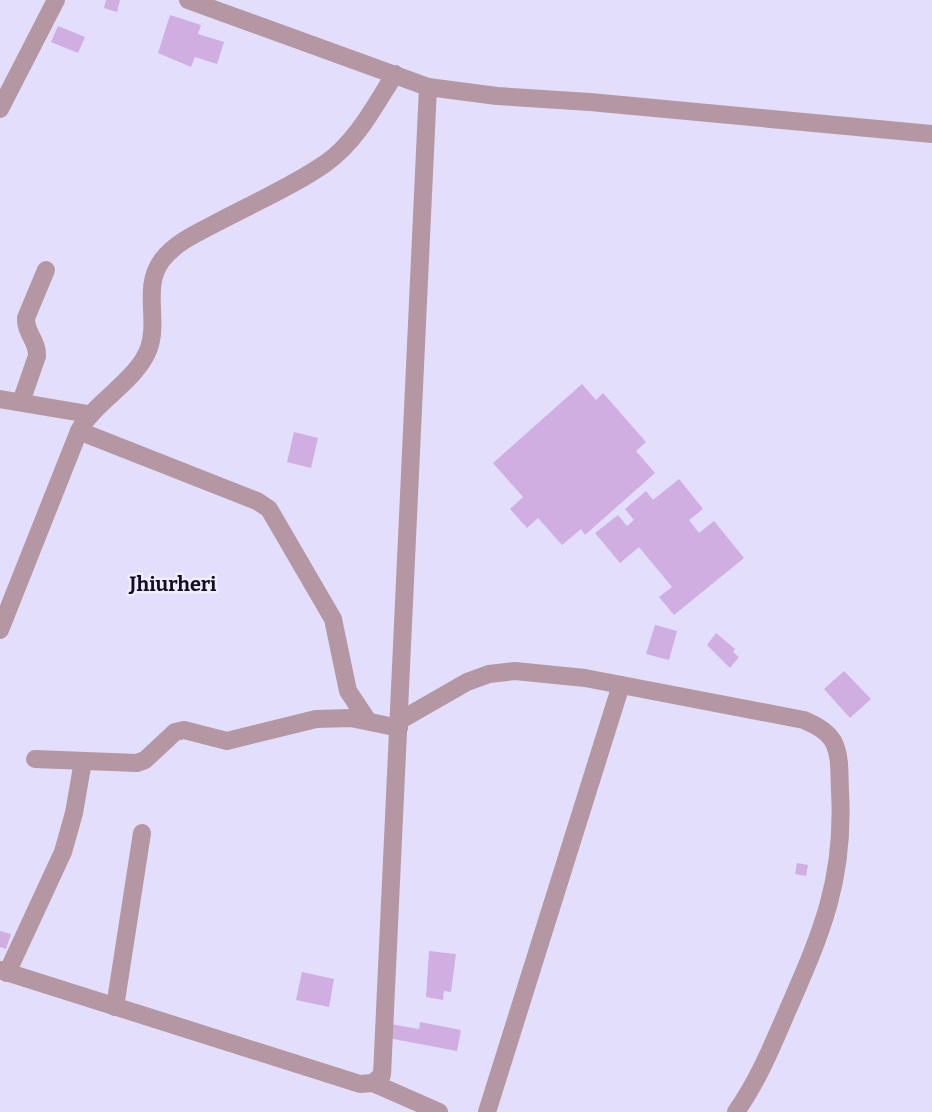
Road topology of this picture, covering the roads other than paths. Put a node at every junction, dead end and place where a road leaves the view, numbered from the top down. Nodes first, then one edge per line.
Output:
1 (56, 0) edge
2 (188, 0) edge
3 (395, 74) junction
4 (428, 87) junction
5 (0, 109) edge
6 (932, 134) edge
7 (46, 270) dead end
8 (0, 399) edge
9 (21, 402) junction
10 (88, 414) junction
11 (79, 431) junction
12 (0, 630) edge
13 (621, 685) junction
14 (369, 721) junction
15 (399, 724) junction
16 (35, 759) dead end
17 (83, 761) junction
18 (142, 833) dead end
19 (4, 972) edge
20 (115, 1006) junction
21 (373, 1083) junction
22 (439, 1112) edge
23 (487, 1112) edge
24 (736, 1112) edge

1 - 5 street
2 - 3 street
3 - 4 street
3 - 10 street
4 - 6 street
4 - 15 street
7 - 9 street
8 - 9 street
9 - 10 street
10 - 11 street
11 - 12 street
11 - 14 street
13 - 15 street
13 - 23 street
13 - 24 street
14 - 15 street
14 - 17 street
15 - 21 street
16 - 17 street
17 - 19 street
18 - 20 street
19 - 20 street
20 - 21 street
21 - 22 street

